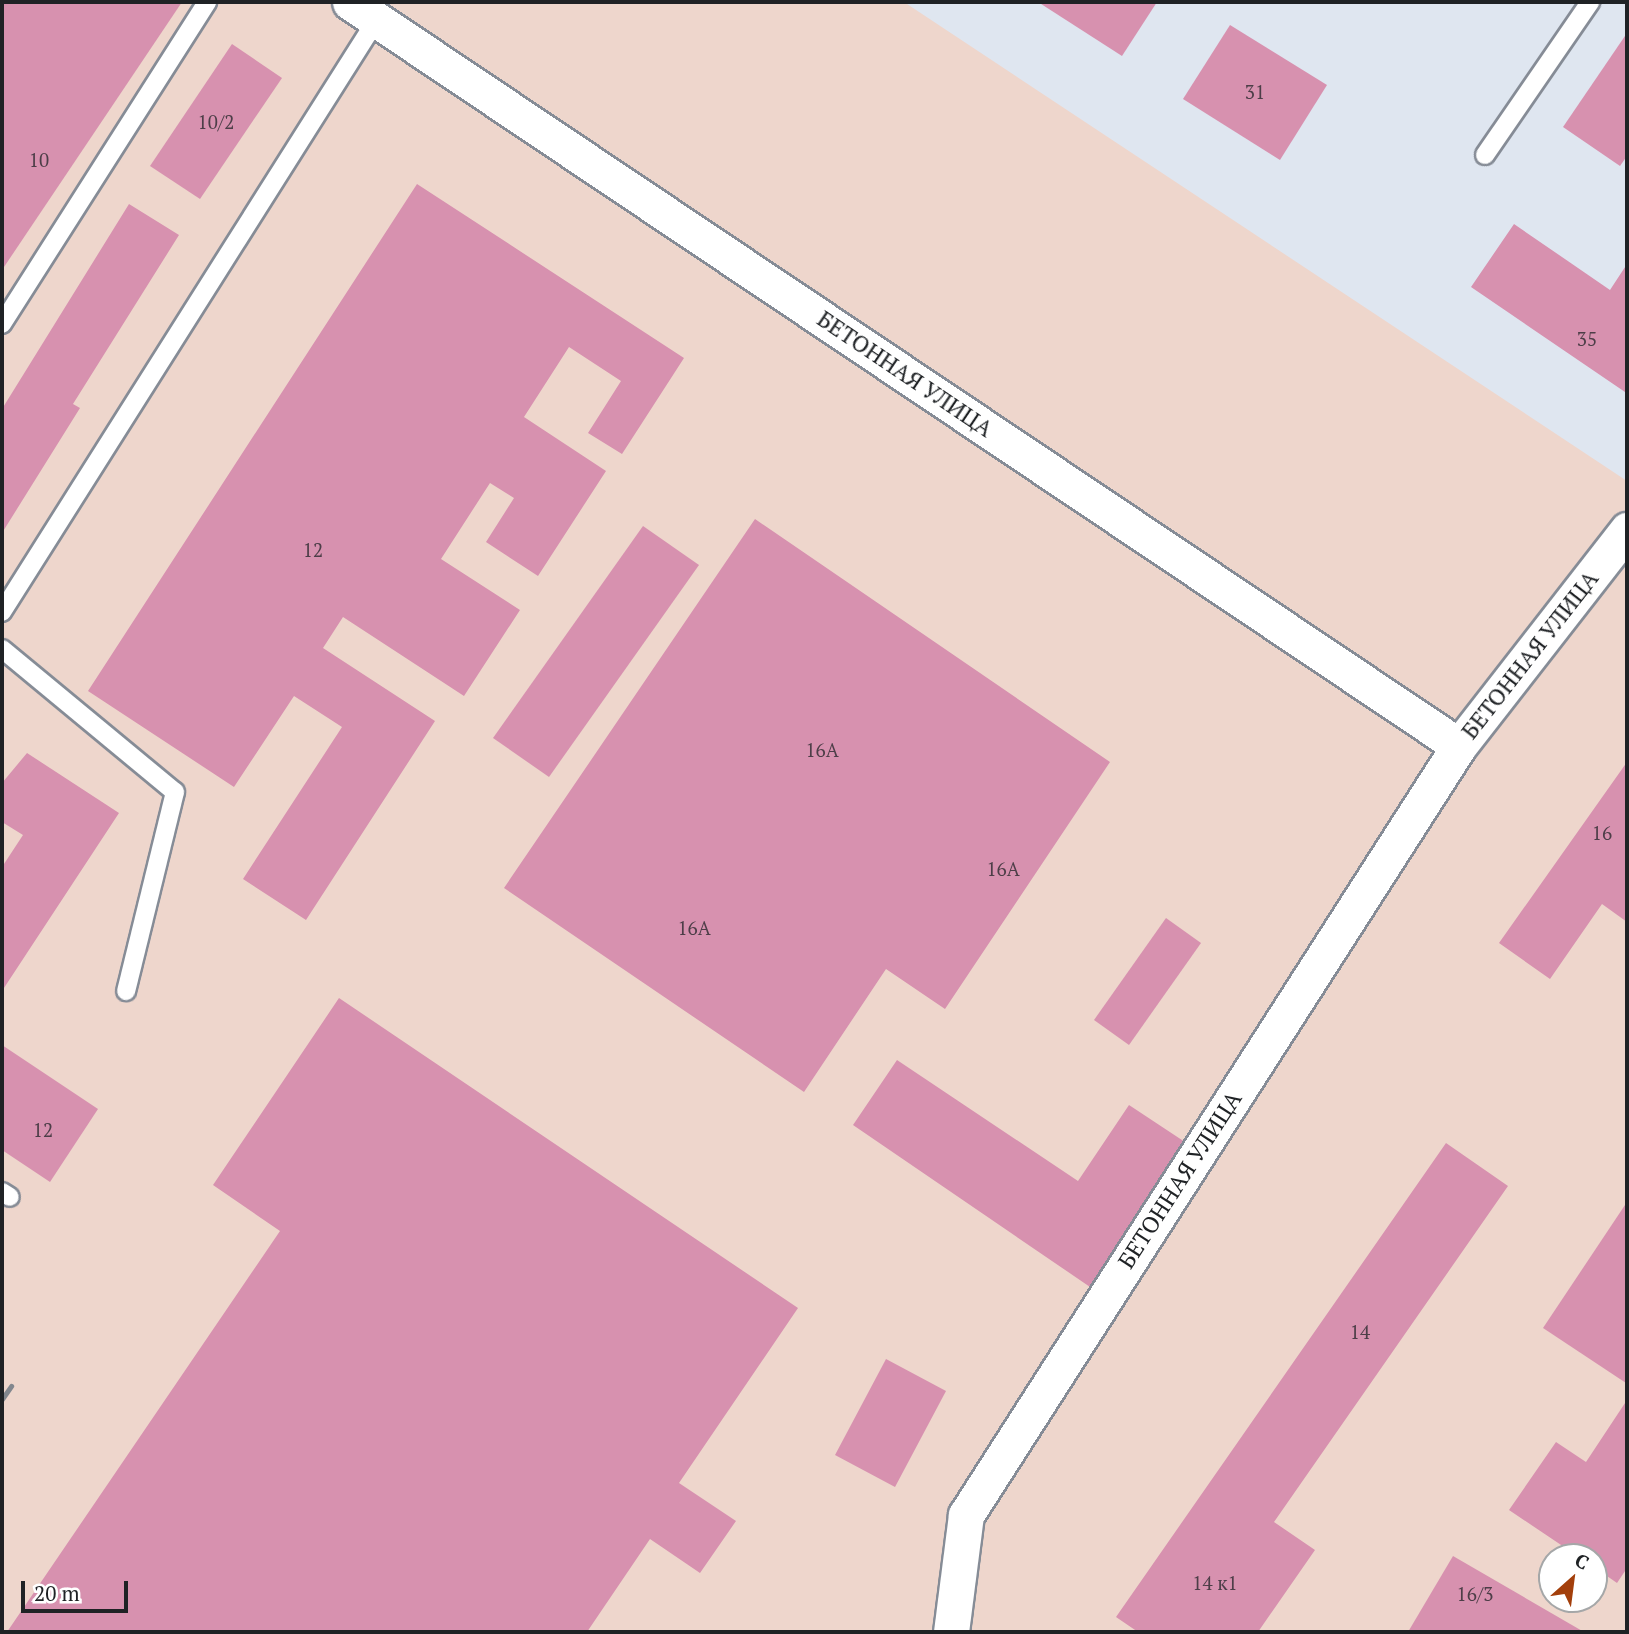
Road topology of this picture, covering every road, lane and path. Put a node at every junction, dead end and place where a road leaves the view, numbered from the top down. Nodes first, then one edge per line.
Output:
1 (207, 2) edge
2 (1590, 2) edge
3 (364, 11) edge
4 (1485, 155) dead end
5 (2, 324) edge
6 (1627, 530) edge
7 (2, 612) edge
8 (2, 649) edge
9 (1459, 746) junction
10 (126, 991) dead end
11 (951, 1632) edge

1 - 5 lane
2 - 4 lane
3 - 7 lane
3 - 9 street, БЕТОННАЯ УЛИЦА
6 - 9 street, БЕТОННАЯ УЛИЦА
8 - 10 lane
9 - 11 street, БЕТОННАЯ УЛИЦА

